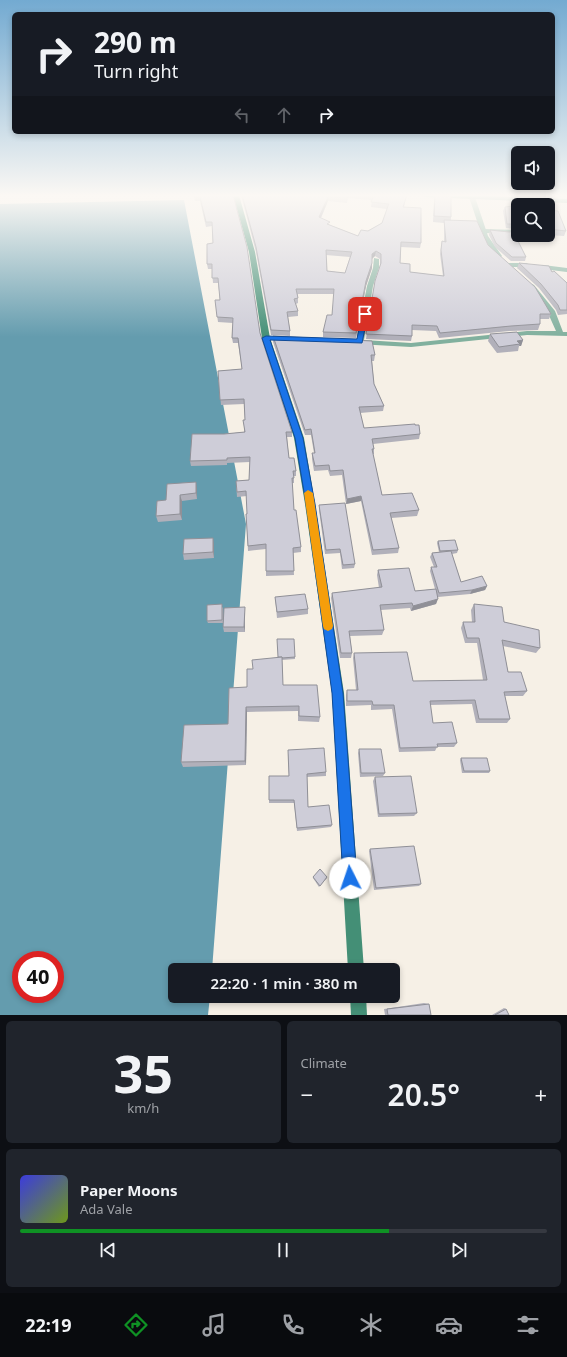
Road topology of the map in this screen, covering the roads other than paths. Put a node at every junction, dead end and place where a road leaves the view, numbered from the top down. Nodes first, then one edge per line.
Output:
1 (249, 242) edge
2 (488, 242) edge
3 (376, 259) dead end
4 (509, 265) junction
5 (528, 265) edge
6 (536, 266) edge
7 (567, 270) edge
8 (564, 333) edge
9 (356, 963) edge
10 (358, 1003) edge
11 (359, 1015) edge

1 - 9 street
2 - 4 street
3 - 8 street
4 - 5 lane
4 - 8 street
6 - 7 lane
10 - 11 street

